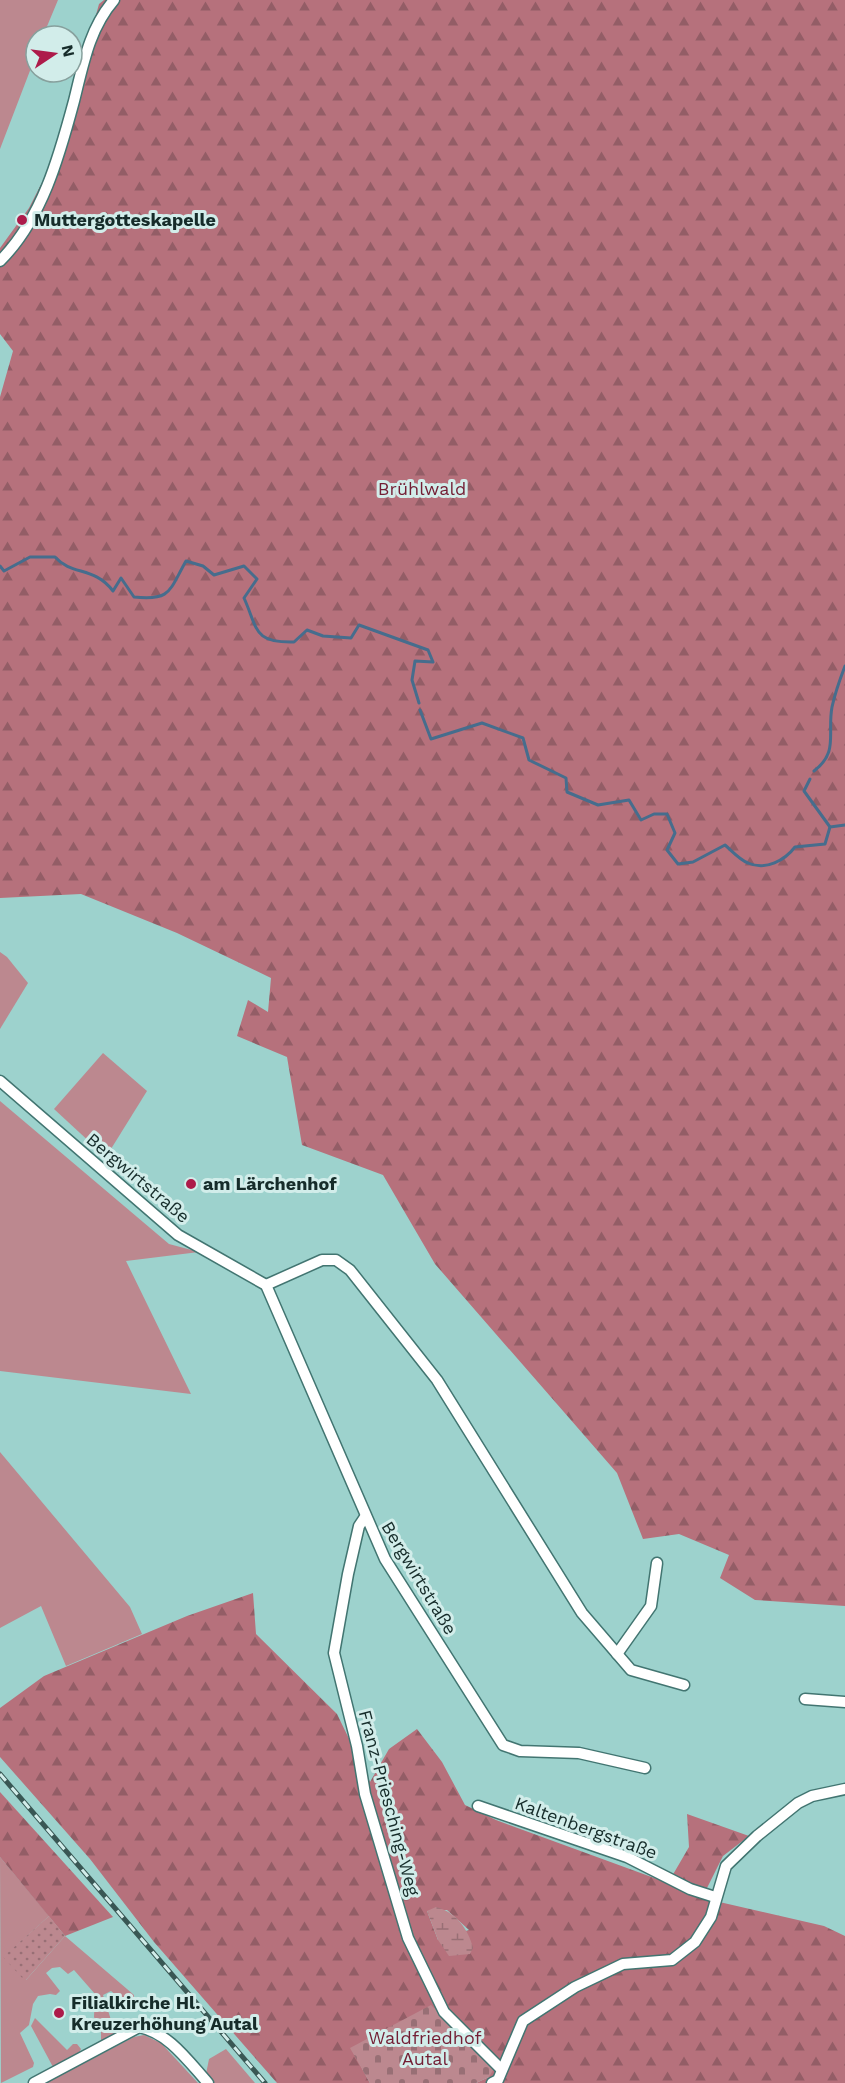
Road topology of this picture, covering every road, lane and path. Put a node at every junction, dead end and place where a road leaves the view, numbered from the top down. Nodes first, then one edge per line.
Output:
1 (114, 0) edge
2 (0, 261) edge
3 (0, 1082) edge
4 (266, 1285) junction
5 (365, 1517) junction
6 (657, 1563) dead end
7 (617, 1654) junction
8 (684, 1685) dead end
9 (805, 1699) dead end
10 (845, 1702) edge
11 (645, 1768) dead end
12 (845, 1789) edge
13 (478, 1806) dead end
14 (715, 1897) junction
15 (501, 2069) junction
16 (34, 2083) edge
17 (208, 2083) edge
18 (492, 2083) edge

1 - 2 street
3 - 4 street, Bergwirtstraße
4 - 5 street, Bergwirtstraße
4 - 7 street
5 - 11 street, Bergwirtstraße
5 - 15 street, Franz-Priesching-Weg
6 - 7 street
7 - 8 street
9 - 10 street
12 - 14 street
13 - 14 street, Kaltenbergstraße
14 - 15 street
15 - 18 street
16 - 17 street

